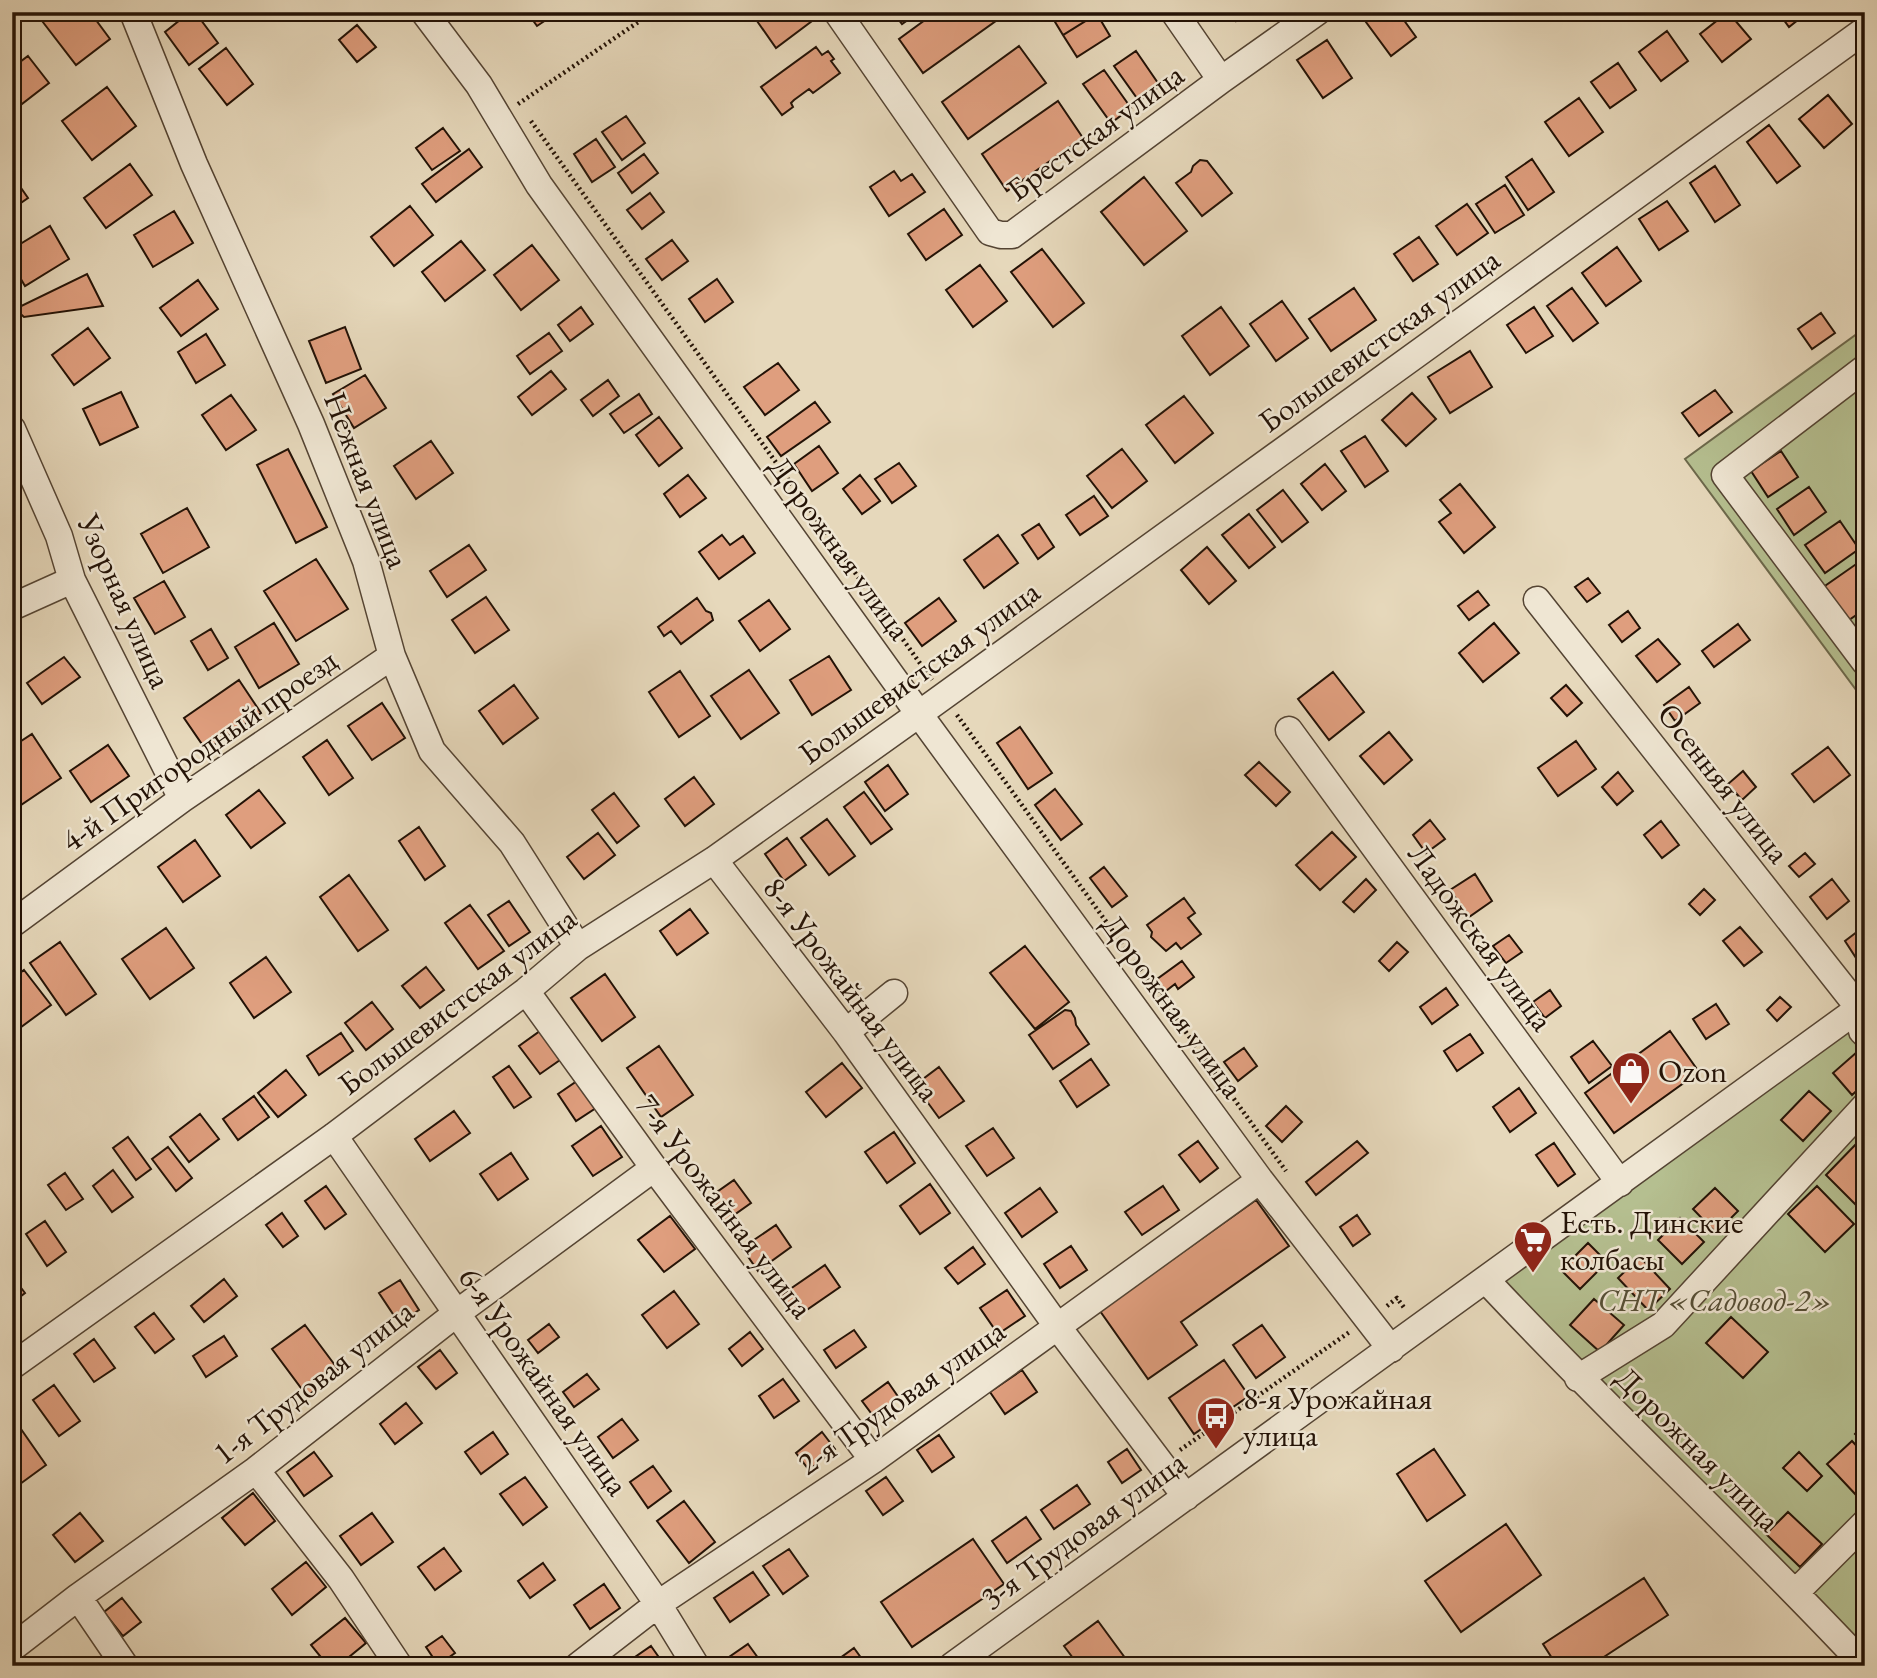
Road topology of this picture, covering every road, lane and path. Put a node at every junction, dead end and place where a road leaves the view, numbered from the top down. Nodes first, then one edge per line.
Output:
1 (133, 12) edge
2 (424, 12) edge
3 (653, 12) edge
4 (688, 12) edge
5 (701, 12) edge
6 (837, 12) edge
7 (1174, 12) edge
8 (1317, 12) edge
9 (1865, 30) edge
10 (1221, 80) junction
11 (511, 93) dead end
12 (508, 110) junction
13 (1865, 368) edge
14 (12, 429) edge
15 (72, 580) junction
16 (1537, 600) dead end
17 (12, 607) edge
18 (391, 656) junction
19 (1865, 662) edge
20 (944, 696) junction
21 (919, 714) junction
22 (1289, 730) dead end
23 (182, 799) junction
24 (714, 859) junction
25 (12, 924) edge
26 (578, 947) junction
27 (526, 991) junction
28 (894, 993) dead end
29 (1863, 1015) edge
30 (846, 1032) junction
31 (1865, 1106) edge
32 (334, 1136) junction
33 (654, 1168) junction
34 (1289, 1174) dead end
35 (1260, 1180) junction
36 (1620, 1183) junction
37 (1486, 1280) junction
38 (1397, 1298) dead end
39 (457, 1313) junction
40 (1368, 1319) junction
41 (1057, 1326) junction
42 (1391, 1349) junction
43 (12, 1366) edge
44 (1578, 1378) junction
45 (873, 1460) junction
46 (1161, 1463) junction
47 (256, 1470) junction
48 (1186, 1497) junction
49 (1865, 1523) edge
50 (1796, 1592) junction
51 (78, 1597) junction
52 (658, 1604) junction
53 (12, 1648) edge
54 (125, 1666) edge
55 (399, 1666) edge
56 (578, 1666) edge
57 (696, 1666) edge
58 (952, 1666) edge
59 (1864, 1666) edge

1 - 18 street, Нежная улица
2 - 12 street, Дорожная улица
3 - 12 path
4 - 5 path
6 - 10 street, Брестская улица
7 - 10 street
8 - 10 street, Брестская улица
9 - 20 street, Большевистская улица
11 - 12 path
12 - 20 path
12 - 21 street, Дорожная улица
13 - 19 street
14 - 15 street, Узорная улица
15 - 17 street
15 - 23 street, Узорная улица
16 - 29 street, Осенняя улица
18 - 23 street, 4-й Пригородный проезд
18 - 26 street, Нежная улица
20 - 21 street, Большевистская улица
20 - 34 path
21 - 24 street, Большевистская улица
21 - 35 street, Дорожная улица
22 - 36 street, Ладожская улица
23 - 25 street, 4-й Пригородный проезд
24 - 26 street, Большевистская улица
24 - 30 street, 8-я Урожайная улица
26 - 27 street, Большевистская улица
27 - 32 street, Большевистская улица
27 - 33 street, 7-я Урожайная улица
28 - 30 street
29 - 36 street, 3-я Трудовая улица
30 - 41 street, 8-я Урожайная улица
31 - 44 street
32 - 39 street, 6-я Урожайная улица
32 - 43 street, Большевистская улица
33 - 39 street, 1-я Трудовая улица
33 - 45 street, 7-я Урожайная улица
35 - 40 street, Дорожная улица
35 - 41 street, 2-я Трудовая улица
36 - 37 street, 3-я Трудовая улица
37 - 42 street, 3-я Трудовая улица
37 - 44 street, Дорожная улица
38 - 40 path
39 - 47 street, 1-я Трудовая улица
39 - 52 street, 6-я Урожайная улица
40 - 42 street, Дорожная улица
40 - 46 path
41 - 45 street, 2-я Трудовая улица
41 - 46 street, 8-я Урожайная улица
42 - 48 street, 3-я Трудовая улица
44 - 50 street, Дорожная улица
45 - 52 street, 2-я Трудовая улица
46 - 48 street, 8-я Урожайная улица
47 - 51 street, 1-я Трудовая улица
47 - 55 street
48 - 58 street, 3-я Трудовая улица
49 - 50 street
50 - 59 street, Дорожная улица
51 - 53 street, 1-я Трудовая улица
51 - 54 street
52 - 56 street, 2-я Трудовая улица
52 - 57 street, 6-я Урожайная улица

